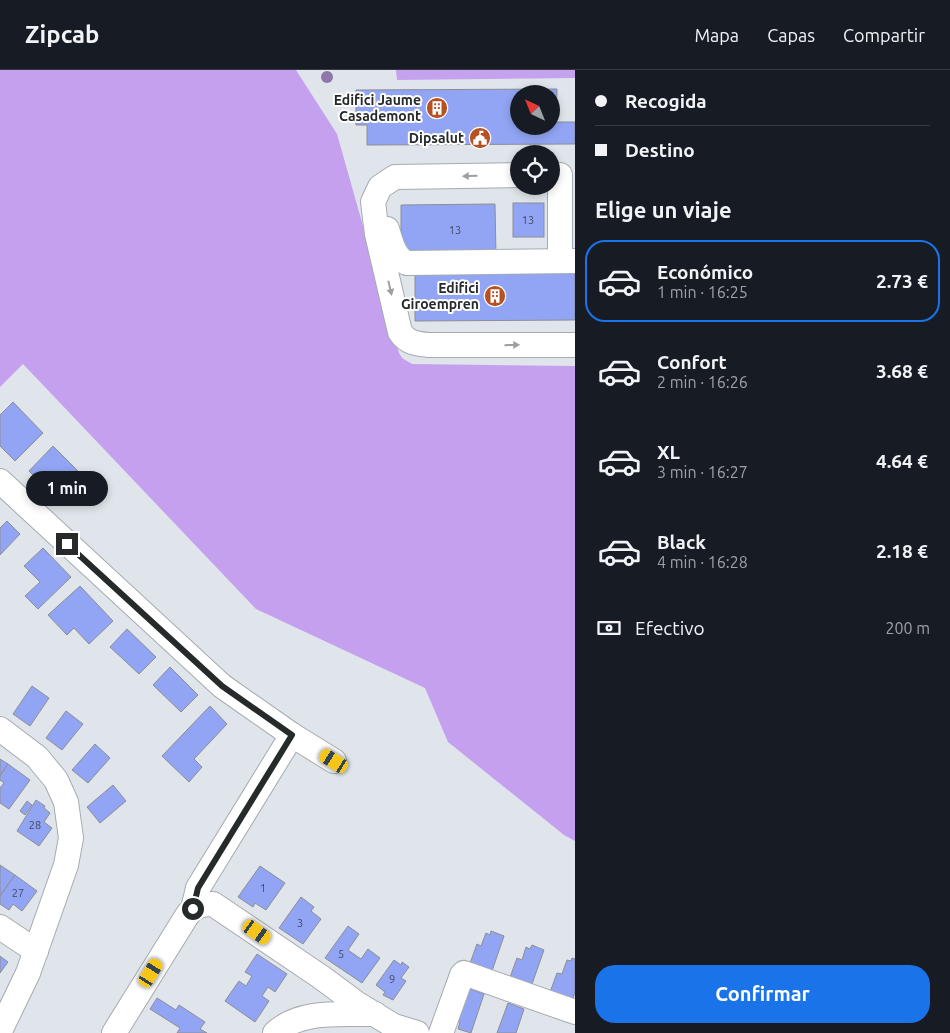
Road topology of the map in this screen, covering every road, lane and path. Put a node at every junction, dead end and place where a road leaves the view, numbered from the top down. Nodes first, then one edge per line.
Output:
1 (510, 175) edge
2 (562, 175) edge
3 (376, 194) junction
4 (567, 256) edge
5 (575, 344) edge
6 (0, 481) edge
7 (0, 729) edge
8 (292, 735) junction
9 (334, 761) dead end
10 (193, 909) junction
11 (0, 927) edge
12 (36, 951) junction
13 (575, 1012) edge
14 (376, 1024) edge
15 (0, 1030) edge
16 (114, 1033) edge
17 (274, 1033) edge
18 (417, 1033) edge
19 (441, 1033) edge

1 -> 3 street
2 - 4 street
3 - 4 street
3 -> 5 street
6 - 8 street
7 - 12 street
8 - 9 street
8 - 10 street
10 - 14 street
10 - 16 street
11 - 12 street
12 - 15 street
13 - 19 street
14 - 17 street
14 - 18 street

